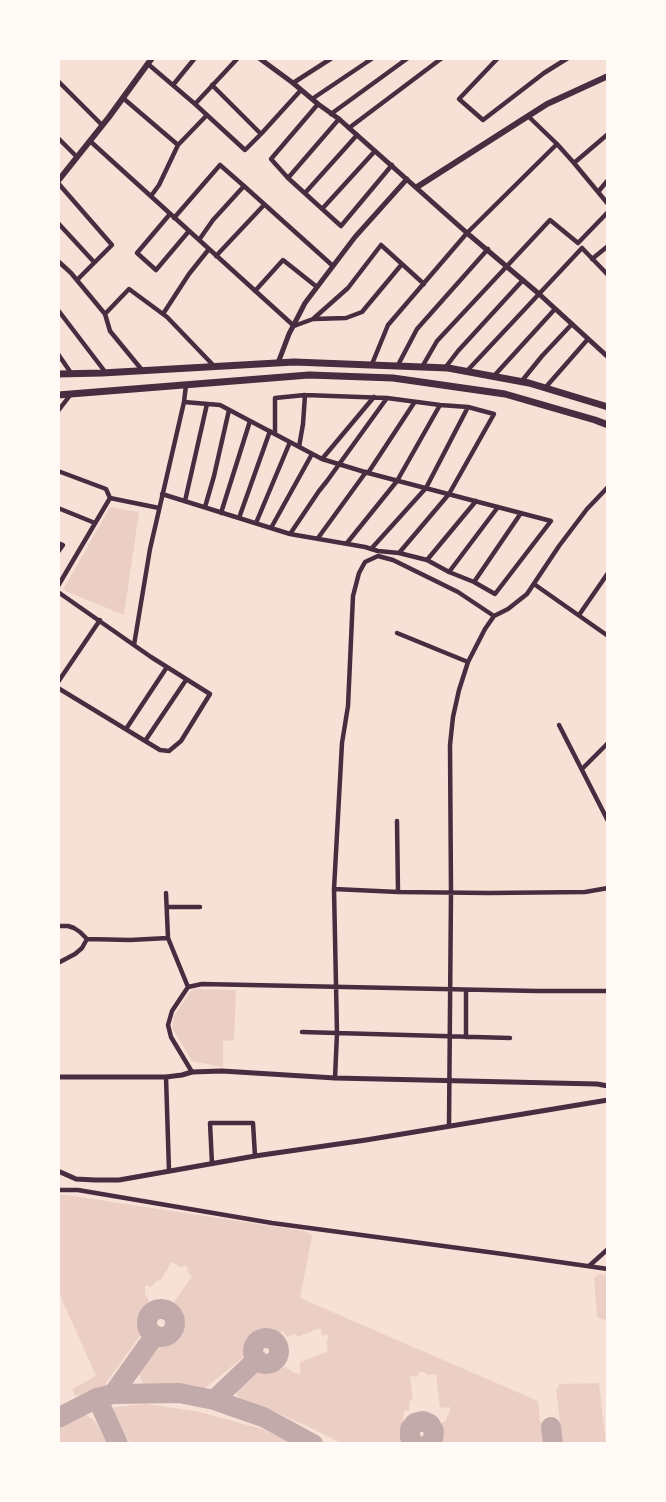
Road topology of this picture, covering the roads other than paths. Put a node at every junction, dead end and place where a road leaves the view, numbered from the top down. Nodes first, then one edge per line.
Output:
1 (195, 58) edge
2 (238, 58) edge
3 (259, 58) edge
4 (272, 58) edge
5 (332, 58) edge
6 (373, 58) edge
7 (408, 58) edge
8 (442, 58) edge
9 (498, 58) edge
10 (567, 58) edge
11 (150, 61) edge
12 (265, 63) junction
13 (608, 76) edge
14 (58, 81) edge
15 (293, 83) junction
16 (173, 85) junction
17 (212, 85) junction
18 (301, 90) junction
19 (123, 98) junction
20 (315, 101) junction
21 (195, 104) junction
22 (331, 114) junction
23 (207, 115) junction
24 (528, 116) junction
25 (339, 119) junction
26 (102, 125) junction
27 (349, 128) junction
28 (261, 134) junction
29 (357, 135) junction
30 (608, 135) edge
31 (58, 138) edge
32 (90, 141) junction
33 (557, 144) junction
34 (178, 146) junction
35 (375, 151) junction
36 (77, 157) junction
37 (574, 163) junction
38 (393, 165) junction
39 (288, 178) junction
40 (407, 179) junction
41 (608, 180) edge
42 (58, 182) edge
43 (244, 186) junction
44 (417, 187) junction
45 (598, 192) junction
46 (305, 193) junction
47 (151, 196) junction
48 (608, 204) edge
49 (264, 205) junction
50 (322, 209) junction
51 (608, 212) edge
52 (172, 216) junction
53 (58, 223) edge
54 (189, 231) junction
55 (467, 233) junction
56 (199, 240) junction
57 (580, 245) junction
58 (608, 246) edge
59 (209, 249) junction
60 (488, 249) junction
61 (216, 256) junction
62 (592, 259) junction
63 (58, 261) edge
64 (94, 262) junction
65 (402, 264) junction
66 (333, 266) junction
67 (507, 266) junction
68 (608, 275) edge
69 (77, 280) junction
70 (523, 280) junction
71 (424, 284) junction
72 (317, 287) junction
73 (255, 291) junction
74 (538, 293) junction
75 (555, 309) junction
76 (58, 310) edge
77 (105, 314) junction
78 (163, 314) junction
79 (313, 319) junction
80 (572, 324) junction
81 (294, 326) junction
82 (588, 339) junction
83 (58, 354) edge
84 (606, 354) edge
85 (278, 363) junction
86 (372, 364) junction
87 (214, 366) junction
88 (399, 366) junction
89 (422, 367) junction
90 (445, 368) junction
91 (142, 370) junction
92 (466, 372) junction
93 (106, 373) junction
94 (58, 374) edge
95 (71, 374) junction
96 (493, 377) junction
97 (521, 382) junction
98 (186, 385) junction
99 (545, 388) junction
100 (71, 394) junction
101 (58, 395) edge
102 (305, 395) junction
103 (374, 397) junction
104 (387, 398) junction
105 (184, 402) junction
106 (414, 403) junction
107 (207, 404) junction
108 (440, 405) junction
109 (468, 407) junction
110 (608, 407) edge
111 (229, 410) junction
112 (58, 411) edge
113 (250, 421) junction
114 (608, 425) edge
115 (273, 432) junction
116 (290, 442) junction
117 (299, 447) junction
118 (312, 454) junction
119 (322, 459) junction
120 (339, 464) junction
121 (58, 471) edge
122 (367, 473) junction
123 (397, 481) junction
124 (608, 487) edge
125 (426, 488) junction
126 (162, 494) junction
127 (449, 494) junction
128 (110, 498) junction
129 (185, 501) junction
130 (476, 501) junction
131 (205, 507) junction
132 (498, 507) junction
133 (58, 508) edge
134 (159, 508) junction
135 (221, 513) junction
136 (521, 513) junction
137 (239, 518) junction
138 (95, 523) junction
139 (255, 523) junction
140 (271, 528) junction
141 (290, 534) junction
142 (318, 538) junction
143 (58, 543) edge
144 (347, 543) junction
145 (371, 549) junction
146 (58, 552) edge
147 (399, 552) junction
148 (427, 560) junction
149 (448, 572) junction
150 (608, 573) edge
151 (474, 582) junction
152 (534, 584) junction
153 (58, 586) edge
154 (58, 592) edge
155 (579, 615) junction
156 (494, 616) junction
157 (100, 620) junction
158 (397, 633) dead end
159 (608, 636) edge
160 (134, 645) junction
161 (468, 662) junction
162 (166, 667) junction
163 (186, 680) junction
164 (58, 682) edge
165 (58, 688) edge
166 (559, 725) dead end
167 (126, 729) junction
168 (145, 741) junction
169 (608, 743) edge
170 (582, 769) junction
171 (398, 821) dead end
172 (608, 821) edge
173 (608, 888) edge
174 (334, 889) junction
175 (398, 892) junction
176 (451, 892) junction
177 (166, 893) dead end
178 (200, 906) dead end
179 (167, 908) junction
180 (58, 926) edge
181 (168, 938) junction
182 (87, 939) junction
183 (58, 963) edge
184 (188, 987) junction
185 (335, 987) junction
186 (451, 988) junction
187 (466, 990) junction
188 (608, 991) edge
189 (302, 1032) dead end
190 (337, 1033) junction
191 (450, 1036) junction
192 (466, 1037) junction
193 (510, 1038) dead end
194 (192, 1072) junction
195 (58, 1077) edge
196 (166, 1077) junction
197 (335, 1078) junction
198 (450, 1081) junction
199 (608, 1086) edge
200 (608, 1100) edge
201 (449, 1125) junction
202 (255, 1156) junction
203 (212, 1164) junction
204 (58, 1171) edge
205 (169, 1172) junction
206 (58, 1190) edge
207 (608, 1249) edge
208 (589, 1266) junction
209 (608, 1269) edge

1 - 16 street
2 - 17 street
3 - 12 street
4 - 12 street
5 - 15 street
6 - 20 street
7 - 22 street
8 - 27 street
9 - 10 street
11 - 16 street
11 - 19 main road
12 - 15 street
13 - 24 main road
14 - 26 street
15 - 18 street
16 - 21 street
17 - 21 street
17 - 28 street
18 - 20 street
18 - 28 street
19 - 26 main road
19 - 34 street
20 - 22 street
20 - 39 street
21 - 23 street
22 - 25 street
23 - 28 street
23 - 34 street
24 - 33 street
24 - 44 main road
25 - 27 street
25 - 39 street
26 - 32 main road
27 - 29 street
29 - 35 street
29 - 46 street
30 - 37 street
31 - 36 street
32 - 36 main road
32 - 47 street
33 - 37 street
33 - 55 street
34 - 47 street
35 - 38 street
35 - 50 street
36 - 42 main road
37 - 45 street
38 - 40 street
38 - 50 street
39 - 46 street
40 - 44 street
40 - 66 street
41 - 45 street
42 - 64 street
43 - 49 street
43 - 52 street
43 - 56 street
44 - 55 street
45 - 48 street
46 - 50 street
47 - 52 street
49 - 61 street
49 - 66 street
51 - 57 street
52 - 54 street
52 - 54 street
53 - 64 street
54 - 56 street
55 - 60 street
55 - 71 street
56 - 59 street
57 - 62 street
57 - 67 street
57 - 74 street
58 - 62 street
59 - 61 street
59 - 78 street
60 - 67 street
60 - 88 street
61 - 73 street
62 - 68 street
63 - 69 street
64 - 69 street
65 - 71 street
65 - 79 street
65 - 79 street
66 - 72 street
67 - 70 street
67 - 89 street
69 - 77 street
70 - 74 street
70 - 90 street
71 - 86 street
72 - 73 street
72 - 81 street
73 - 81 street
74 - 75 street
74 - 92 street
75 - 80 street
75 - 96 street
76 - 93 street
77 - 78 street
77 - 91 street
78 - 87 street
79 - 81 street
80 - 82 street
80 - 97 street
81 - 85 street
82 - 84 street
82 - 99 street
83 - 95 street
85 - 86 highway
85 - 87 highway
86 - 88 highway
87 - 91 highway
88 - 89 highway
89 - 90 highway
90 - 92 highway
91 - 93 highway
92 - 96 highway
93 - 95 highway
94 - 95 highway
96 - 97 highway
97 - 99 highway
98 - 100 highway
98 - 105 street
98 - 114 highway
99 - 110 highway
100 - 101 highway
100 - 112 street
102 - 103 street
102 - 115 street
102 - 117 street
103 - 104 street
103 - 119 street
104 - 106 street
104 - 120 street
105 - 107 street
105 - 126 street
106 - 108 street
106 - 122 street
107 - 111 street
107 - 129 street
108 - 109 street
108 - 123 street
109 - 125 street
109 - 127 street
111 - 113 street
111 - 131 street
113 - 115 street
113 - 135 street
115 - 116 street
115 - 137 street
116 - 117 street
116 - 139 street
117 - 118 street
118 - 119 street
118 - 140 street
119 - 120 street
120 - 122 street
120 - 141 street
121 - 128 street
122 - 123 street
122 - 142 street
123 - 125 street
123 - 144 street
124 - 152 street
125 - 127 street
125 - 145 street
126 - 129 street
126 - 134 street
127 - 130 street
127 - 147 street
128 - 134 street
128 - 138 street
129 - 131 street
130 - 132 street
130 - 148 street
131 - 135 street
132 - 136 street
132 - 149 street
133 - 138 street
134 - 160 street
135 - 137 street
136 - 151 street
136 - 151 street
137 - 139 street
138 - 153 street
139 - 140 street
140 - 141 street
141 - 142 street
142 - 144 street
143 - 146 street
144 - 145 street
145 - 147 street
147 - 148 street
148 - 149 street
149 - 151 street
150 - 155 street
152 - 155 street
152 - 156 street
154 - 157 street
155 - 159 street
156 - 161 street
156 - 174 street
157 - 160 street
157 - 164 street
158 - 161 street
160 - 162 street
161 - 176 street
162 - 163 street
162 - 167 street
163 - 168 street
163 - 168 street
165 - 167 street
166 - 170 street
167 - 168 street
169 - 170 street
170 - 172 street
171 - 175 street
173 - 176 street
174 - 175 street
174 - 185 street
175 - 176 street
176 - 186 street
177 - 179 street
178 - 179 street
179 - 181 street
180 - 182 street
181 - 182 street
181 - 184 street
182 - 183 street
184 - 185 street
184 - 194 street
185 - 186 street
185 - 190 street
186 - 187 street
186 - 191 street
187 - 188 street
187 - 192 street
189 - 190 street
190 - 191 street
190 - 197 street
191 - 192 street
191 - 198 street
192 - 193 street
194 - 196 street
194 - 197 street
195 - 196 street
196 - 205 street
197 - 198 street
198 - 199 street
198 - 201 street
200 - 201 street
201 - 202 street
202 - 203 street
202 - 203 street
203 - 205 street
204 - 205 street
206 - 208 street
207 - 208 street
208 - 209 street

